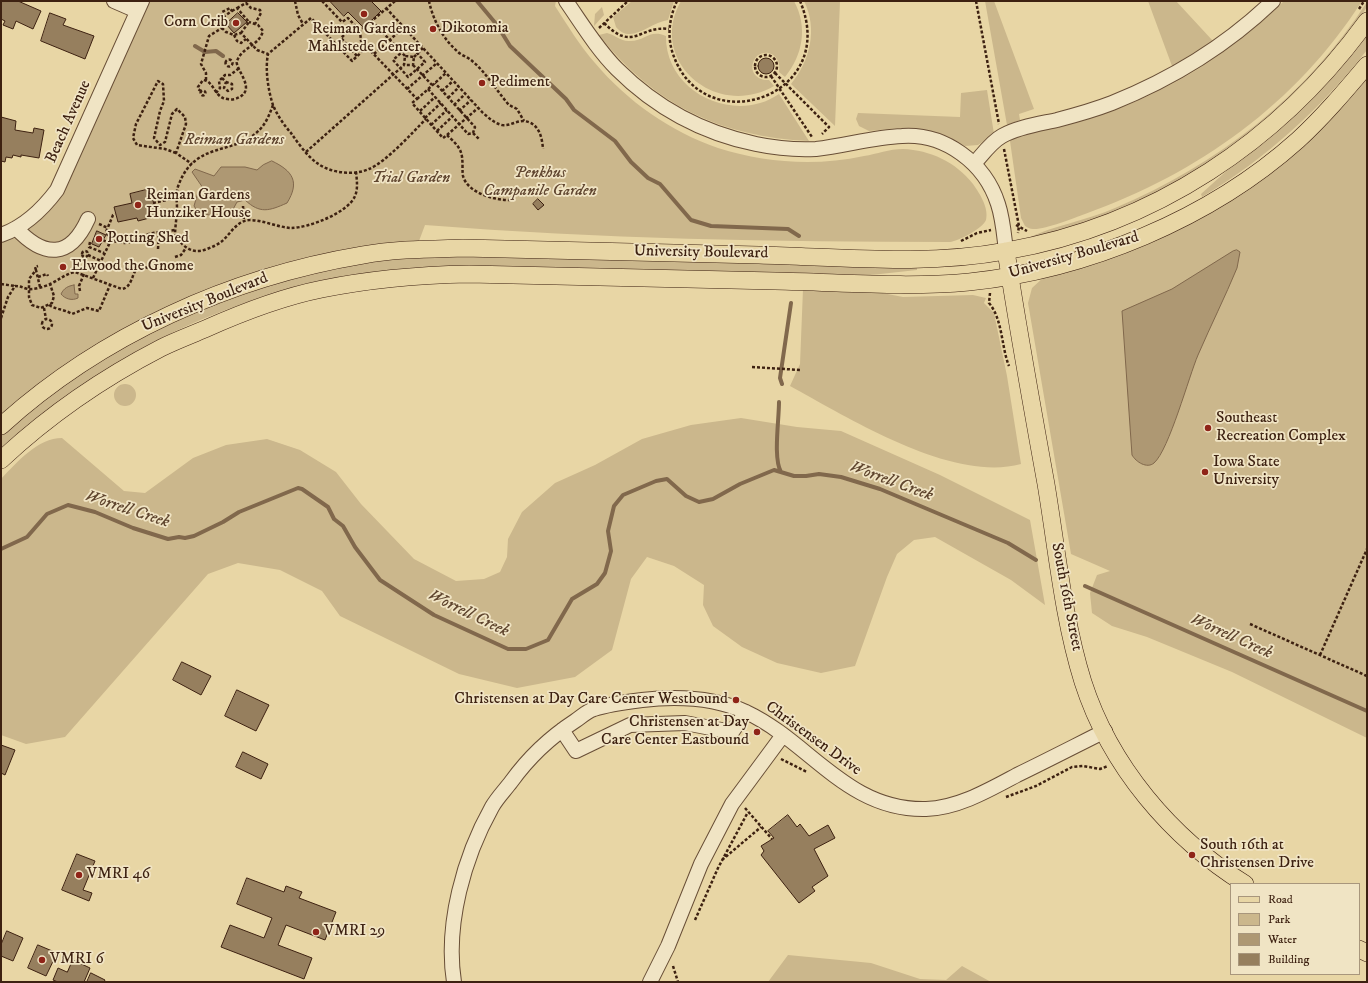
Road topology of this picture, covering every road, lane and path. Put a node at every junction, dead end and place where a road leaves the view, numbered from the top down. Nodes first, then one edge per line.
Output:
1 (114, 1) edge
2 (295, 1) edge
3 (322, 1) edge
4 (395, 1) edge
5 (429, 1) edge
6 (566, 1) edge
7 (628, 1) edge
8 (677, 1) edge
9 (800, 1) edge
10 (976, 1) edge
11 (1273, 1) edge
12 (1364, 1) edge
13 (139, 6) edge
14 (237, 8) junction
15 (386, 8) junction
16 (1362, 16) edge
17 (372, 21) junction
18 (249, 22) junction
19 (604, 23) junction
20 (256, 24) junction
21 (303, 24) junction
22 (355, 25) junction
23 (404, 27) junction
24 (222, 28) junction
25 (669, 29) junction
26 (360, 31) junction
27 (597, 31) dead end
28 (241, 33) junction
29 (234, 35) junction
30 (246, 39) junction
31 (389, 40) junction
32 (252, 46) junction
33 (367, 47) junction
34 (423, 48) junction
35 (402, 53) junction
36 (417, 53) junction
37 (268, 54) junction
38 (374, 54) junction
39 (357, 56) junction
40 (405, 56) junction
41 (414, 57) junction
42 (437, 63) junction
43 (404, 65) junction
44 (1367, 65) edge
45 (413, 66) junction
46 (401, 68) junction
47 (238, 69) junction
48 (417, 69) junction
49 (446, 73) junction
50 (775, 73) junction
51 (394, 75) junction
52 (423, 76) junction
53 (771, 76) junction
54 (222, 78) junction
55 (206, 80) junction
56 (454, 81) junction
57 (226, 82) dead end
58 (433, 84) junction
59 (786, 84) junction
60 (460, 87) junction
61 (407, 89) junction
62 (428, 89) junction
63 (780, 89) junction
64 (201, 91) dead end
65 (442, 91) junction
66 (216, 93) junction
67 (465, 94) junction
68 (436, 97) junction
69 (448, 98) junction
70 (416, 99) junction
71 (471, 100) junction
72 (442, 103) junction
73 (454, 105) junction
74 (273, 106) junction
75 (478, 108) junction
76 (447, 110) junction
77 (420, 111) junction
78 (459, 111) junction
79 (453, 116) junction
80 (426, 118) junction
81 (466, 118) junction
82 (524, 121) junction
83 (460, 124) junction
84 (431, 125) junction
85 (1000, 128) dead end
86 (437, 131) junction
87 (473, 133) junction
88 (446, 135) junction
89 (479, 139) dead end
90 (1003, 145) dead end
91 (159, 146) junction
92 (543, 149) dead end
93 (306, 152) junction
94 (176, 153) junction
95 (192, 164) junction
96 (974, 164) junction
97 (356, 172) junction
98 (176, 198) junction
99 (513, 200) dead end
100 (153, 203) dead end
101 (243, 206) dead end
102 (115, 214) dead end
103 (244, 222) junction
104 (990, 223) dead end
105 (94, 224) dead end
106 (1011, 225) dead end
107 (1019, 226) junction
108 (16, 228) junction
109 (175, 230) junction
110 (990, 230) junction
111 (995, 230) dead end
112 (159, 232) junction
113 (1032, 232) dead end
114 (978, 233) dead end
115 (991, 235) dead end
116 (1017, 235) dead end
117 (1, 236) edge
118 (103, 240) dead end
119 (111, 240) junction
120 (91, 241) dead end
121 (109, 243) junction
122 (88, 247) junction
123 (186, 248) junction
124 (158, 249) dead end
125 (1006, 251) junction
126 (104, 253) junction
127 (174, 257) dead end
128 (101, 260) junction
129 (38, 266) dead end
130 (129, 267) dead end
131 (148, 268) dead end
132 (36, 270) junction
133 (135, 271) junction
134 (84, 274) junction
135 (48, 276) dead end
136 (1010, 276) junction
137 (38, 277) junction
138 (93, 278) junction
139 (1, 284) edge
140 (50, 284) junction
141 (110, 285) junction
142 (16, 286) junction
143 (40, 287) junction
144 (28, 290) junction
145 (80, 291) dead end
146 (49, 305) junction
147 (44, 308) junction
148 (1, 318) edge
149 (46, 319) dead end
150 (752, 367) dead end
151 (800, 370) dead end
152 (1, 426) edge
153 (1, 460) edge
154 (1367, 549) edge
155 (1250, 624) dead end
156 (1320, 656) junction
157 (1367, 676) edge
158 (746, 712) junction
159 (562, 730) junction
160 (1104, 731) junction
161 (783, 735) junction
162 (774, 755) dead end
163 (801, 769) dead end
164 (740, 802) dead end
165 (748, 812) junction
166 (761, 827) junction
167 (772, 839) dead end
168 (720, 862) junction
169 (1243, 883) edge
170 (695, 920) dead end
171 (454, 982) edge
172 (650, 982) edge

1 - 13 street
2 - 21 path
3 - 22 path
4 - 15 path
5 - 82 path
6 - 96 street
7 - 19 path
8 - 25 path
9 - 59 path
10 - 85 path
11 - 96 street
12 - 16 path
13 - 108 street, Beach Avenue
14 - 18 path
14 - 20 path
14 - 24 path
15 - 17 path
15 - 23 path
16 - 125 main road, University Boulevard
17 - 26 path
17 - 31 path
18 - 20 path
18 - 28 path
19 - 25 path
19 - 27 path
20 - 32 path
21 - 37 path
21 - 39 path
22 - 26 path
22 - 39 path
23 - 31 path
23 - 34 path
24 - 29 path
24 - 55 path
25 - 63 path
26 - 33 path
28 - 29 path
28 - 30 path
29 - 30 path
30 - 32 path
31 - 35 path
31 - 38 path
32 - 37 path
32 - 47 path
33 - 38 path
33 - 39 path
34 - 36 path
34 - 42 path
35 - 36 path
35 - 40 path
35 - 46 path
36 - 41 path
36 - 48 path
37 - 74 path
38 - 51 path
40 - 41 path
40 - 43 path
41 - 45 path
42 - 49 path
42 - 52 path
43 - 45 path
43 - 46 path
44 - 136 main road, University Boulevard
45 - 48 path
46 - 48 path
46 - 51 path
47 - 54 path
47 - 66 path
48 - 52 path
49 - 56 path
49 - 58 path
50 - 53 path
50 - 53 path
50 - 59 path
51 - 61 path
51 - 93 path
52 - 58 path
52 - 61 path
53 - 63 path
54 - 57 path
54 - 66 path
55 - 64 path
55 - 66 path
56 - 60 path
56 - 65 path
58 - 62 path
58 - 65 path
59 - 63 path
59 - 63 path
60 - 67 path
60 - 69 path
61 - 70 path
62 - 68 path
62 - 70 path
65 - 69 path
67 - 71 path
67 - 73 path
68 - 72 path
68 - 77 path
69 - 73 path
70 - 77 path
71 - 75 path
71 - 78 path
72 - 76 path
72 - 80 path
73 - 78 path
74 - 93 path
74 - 95 path
75 - 81 path
75 - 82 path
76 - 79 path
76 - 84 path
77 - 80 path
78 - 81 path
79 - 83 path
79 - 86 path
80 - 84 path
80 - 97 path
81 - 83 path
81 - 87 path
82 - 92 path
83 - 87 path
83 - 88 path
84 - 86 path
86 - 88 path
87 - 89 path
88 - 99 path
90 - 107 path
91 - 91 path
91 - 94 path
91 - 94 path
93 - 97 path
94 - 95 path
95 - 98 path
96 - 125 street
97 - 103 path
98 - 100 path
98 - 109 path
101 - 103 path
102 - 119 path
103 - 123 path
104 - 110 path
105 - 108 street
106 - 107 path
107 - 113 path
107 - 116 path
108 - 117 street, Beach Avenue
109 - 112 path
109 - 123 path
110 - 111 path
110 - 114 path
110 - 115 path
112 - 119 path
112 - 124 path
118 - 121 path
119 - 121 path
120 - 122 path
121 - 126 path
122 - 126 path
122 - 128 path
123 - 127 path
125 - 136 main road, South 16th Street
125 - 152 main road, University Boulevard
126 - 128 path
128 - 138 path
129 - 132 path
130 - 133 path
131 - 133 path
132 - 137 path
132 - 144 path
133 - 141 path
134 - 138 path
134 - 140 path
134 - 145 path
135 - 137 path
136 - 153 main road, University Boulevard
136 - 160 main road, South 16th Street
137 - 143 path
138 - 141 path
139 - 142 path
140 - 143 path
140 - 146 path
141 - 146 path
142 - 144 path
142 - 148 path
143 - 144 path
144 - 147 path
146 - 147 path
147 - 149 path
150 - 151 path
154 - 156 path
155 - 156 path
156 - 157 path
158 - 159 street, Christensen Drive
158 - 159 street
158 - 161 street, Christensen Drive
159 - 171 street, Christensen Drive
160 - 161 street, Christensen Drive
160 - 169 main road, South 16th Street
161 - 172 street
162 - 163 path
164 - 165 path
165 - 166 path
165 - 168 path
166 - 167 path
166 - 168 path
168 - 170 path

